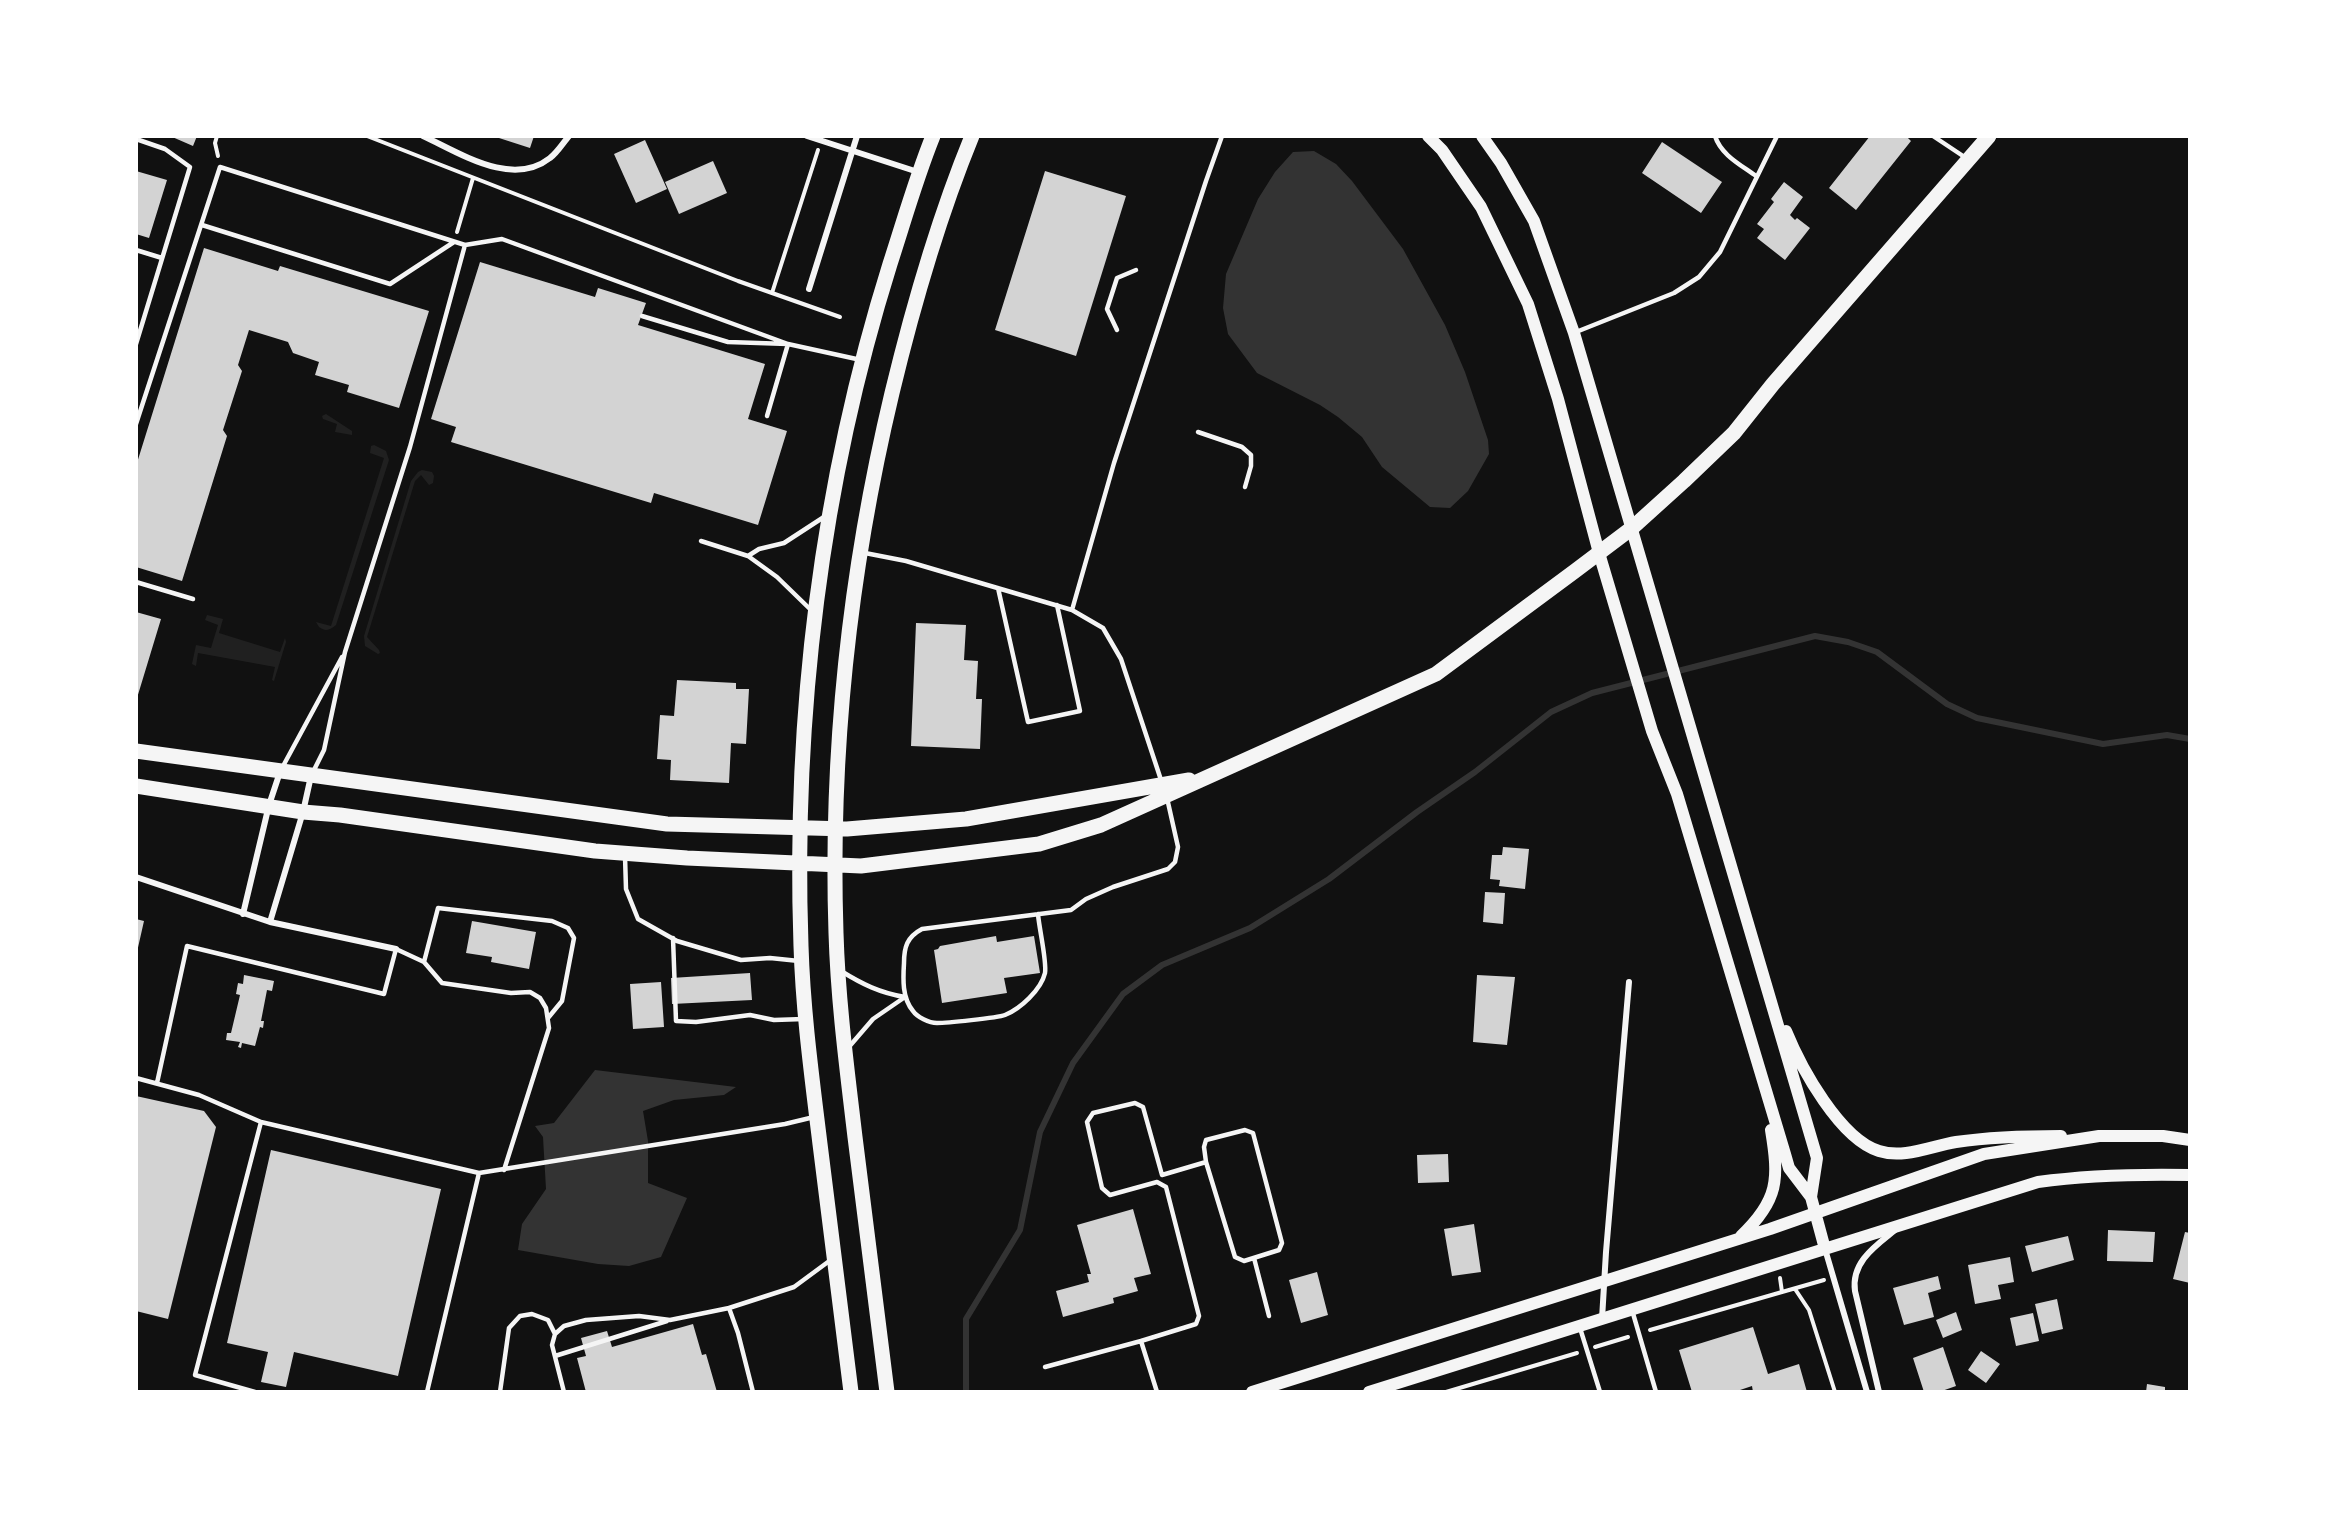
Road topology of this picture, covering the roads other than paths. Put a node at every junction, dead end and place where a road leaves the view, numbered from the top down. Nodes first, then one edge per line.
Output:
1 (423, 136) edge
2 (568, 136) edge
3 (807, 136) edge
4 (857, 136) edge
5 (933, 136) edge
6 (972, 136) edge
7 (1222, 136) edge
8 (1428, 136) edge
9 (1482, 136) edge
10 (1715, 136) edge
11 (1777, 136) edge
12 (1933, 136) edge
13 (1989, 136) edge
14 (136, 139) edge
15 (854, 150) junction
16 (1969, 159) junction
17 (919, 172) junction
18 (1756, 176) junction
19 (202, 225) junction
20 (454, 241) junction
21 (465, 245) junction
22 (136, 250) edge
23 (162, 258) junction
24 (1136, 270) dead end
25 (809, 289) dead end
26 (642, 315) dead end
27 (1117, 330) dead end
28 (1574, 333) junction
29 (136, 344) edge
30 (788, 344) junction
31 (863, 360) junction
32 (767, 416) dead end
33 (136, 424) edge
34 (1197, 432) dead end
35 (1245, 487) dead end
36 (830, 513) junction
37 (1632, 528) junction
38 (701, 541) dead end
39 (859, 552) junction
40 (1599, 553) junction
41 (748, 556) junction
42 (136, 582) edge
43 (998, 588) junction
44 (193, 599) dead end
45 (1057, 605) junction
46 (1072, 610) junction
47 (814, 613) junction
48 (345, 652) junction
49 (136, 751) edge
50 (280, 771) junction
51 (311, 776) junction
52 (136, 786) edge
53 (1164, 790) junction
54 (269, 805) junction
55 (303, 812) junction
56 (800, 828) junction
57 (836, 829) junction
58 (624, 853) junction
59 (799, 863) junction
60 (836, 864) junction
61 (136, 877) edge
62 (243, 914) junction
63 (1038, 914) junction
64 (270, 922) junction
65 (673, 938) junction
66 (396, 949) junction
67 (802, 961) junction
68 (424, 962) junction
69 (838, 969) junction
70 (1761, 973) junction
71 (1629, 982) dead end
72 (905, 997) junction
73 (548, 1018) junction
74 (807, 1019) junction
75 (845, 1053) junction
76 (136, 1078) edge
77 (156, 1083) junction
78 (1772, 1111) junction
79 (817, 1116) junction
80 (261, 1122) junction
81 (2095, 1136) junction
82 (2190, 1140) edge
83 (1206, 1162) junction
84 (504, 1170) junction
85 (479, 1173) junction
86 (1162, 1175) junction
87 (2190, 1175) edge
88 (1166, 1187) junction
89 (1811, 1197) junction
90 (1815, 1213) junction
91 (1902, 1224) junction
92 (1738, 1239) junction
93 (1825, 1249) junction
94 (834, 1257) junction
95 (1254, 1258) junction
96 (1604, 1281) junction
97 (729, 1308) junction
98 (1632, 1310) junction
99 (1269, 1316) dead end
100 (1602, 1319) junction
101 (670, 1320) junction
102 (1580, 1326) junction
103 (555, 1334) junction
104 (1141, 1341) junction
105 (555, 1356) junction
106 (1045, 1366) dead end
107 (255, 1392) edge
108 (427, 1392) edge
109 (500, 1392) edge
110 (564, 1392) edge
111 (753, 1392) edge
112 (851, 1392) edge
113 (887, 1392) edge
114 (1157, 1392) edge
115 (1252, 1392) edge
116 (1369, 1392) edge
117 (1600, 1392) edge
118 (1656, 1392) edge
119 (1868, 1392) edge
120 (1879, 1392) edge

1 - 2 street
3 - 15 street
4 - 15 street
5 - 17 main road
6 - 39 main road
7 - 46 lane
8 - 40 main road
9 - 28 main road
10 - 18 lane
11 - 18 lane
12 - 16 lane
13 - 16 main road
14 - 23 lane
15 - 17 street
15 - 25 street
16 - 37 main road
17 - 31 main road
18 - 28 lane
19 - 20 lane
19 - 20 lane
19 - 33 lane
20 - 21 lane
21 - 30 lane
21 - 48 lane
22 - 23 lane
23 - 29 lane
24 - 27 lane
26 - 30 lane
28 - 37 main road
30 - 31 lane
30 - 32 lane
31 - 36 main road
34 - 35 lane
36 - 41 lane
36 - 47 main road
37 - 40 main road
37 - 70 main road
38 - 41 lane
39 - 43 lane
39 - 57 main road
40 - 53 main road
40 - 78 main road
41 - 47 lane
42 - 44 lane
43 - 45 lane
43 - 45 lane
45 - 46 lane
46 - 53 lane
47 - 56 main road
48 - 50 lane
48 - 51 lane
49 - 50 main road
50 - 51 main road
50 - 54 street
51 - 55 street
51 - 56 main road
52 - 54 main road
53 - 57 main road
53 - 60 main road
53 - 63 lane
54 - 55 main road
54 - 62 street
55 - 58 main road
55 - 64 street
56 - 57 main road
56 - 59 main road
57 - 60 main road
58 - 59 main road
58 - 65 lane
59 - 60 main road
59 - 67 main road
60 - 69 main road
61 - 62 street
62 - 64 street
63 - 72 lane
63 - 72 lane
64 - 66 street
65 - 67 lane
65 - 74 lane
66 - 68 lane
66 - 77 lane
67 - 74 main road
68 - 73 lane
68 - 73 lane
69 - 72 lane
69 - 75 main road
70 - 81 main road
70 - 89 main road
71 - 96 street
72 - 75 lane
73 - 84 lane
74 - 79 main road
75 - 113 main road
76 - 77 lane
77 - 80 lane
78 - 89 main road
78 - 92 main road
79 - 84 lane
79 - 94 main road
80 - 85 lane
80 - 107 lane
81 - 82 main road
81 - 90 main road
83 - 86 lane
83 - 95 lane
83 - 95 lane
84 - 85 lane
85 - 108 lane
86 - 88 lane
86 - 88 lane
87 - 91 main road
88 - 104 lane
89 - 90 main road
90 - 92 main road
90 - 93 main road
91 - 93 main road
91 - 120 street
92 - 96 main road
93 - 98 main road
93 - 119 street
94 - 97 lane
94 - 112 main road
95 - 99 lane
96 - 100 street
96 - 115 main road
97 - 101 lane
97 - 111 lane
98 - 100 main road
98 - 118 lane
100 - 102 main road
101 - 103 lane
101 - 105 lane
102 - 116 main road
102 - 117 lane
103 - 105 lane
103 - 109 lane
104 - 106 lane
104 - 114 lane
105 - 110 lane

